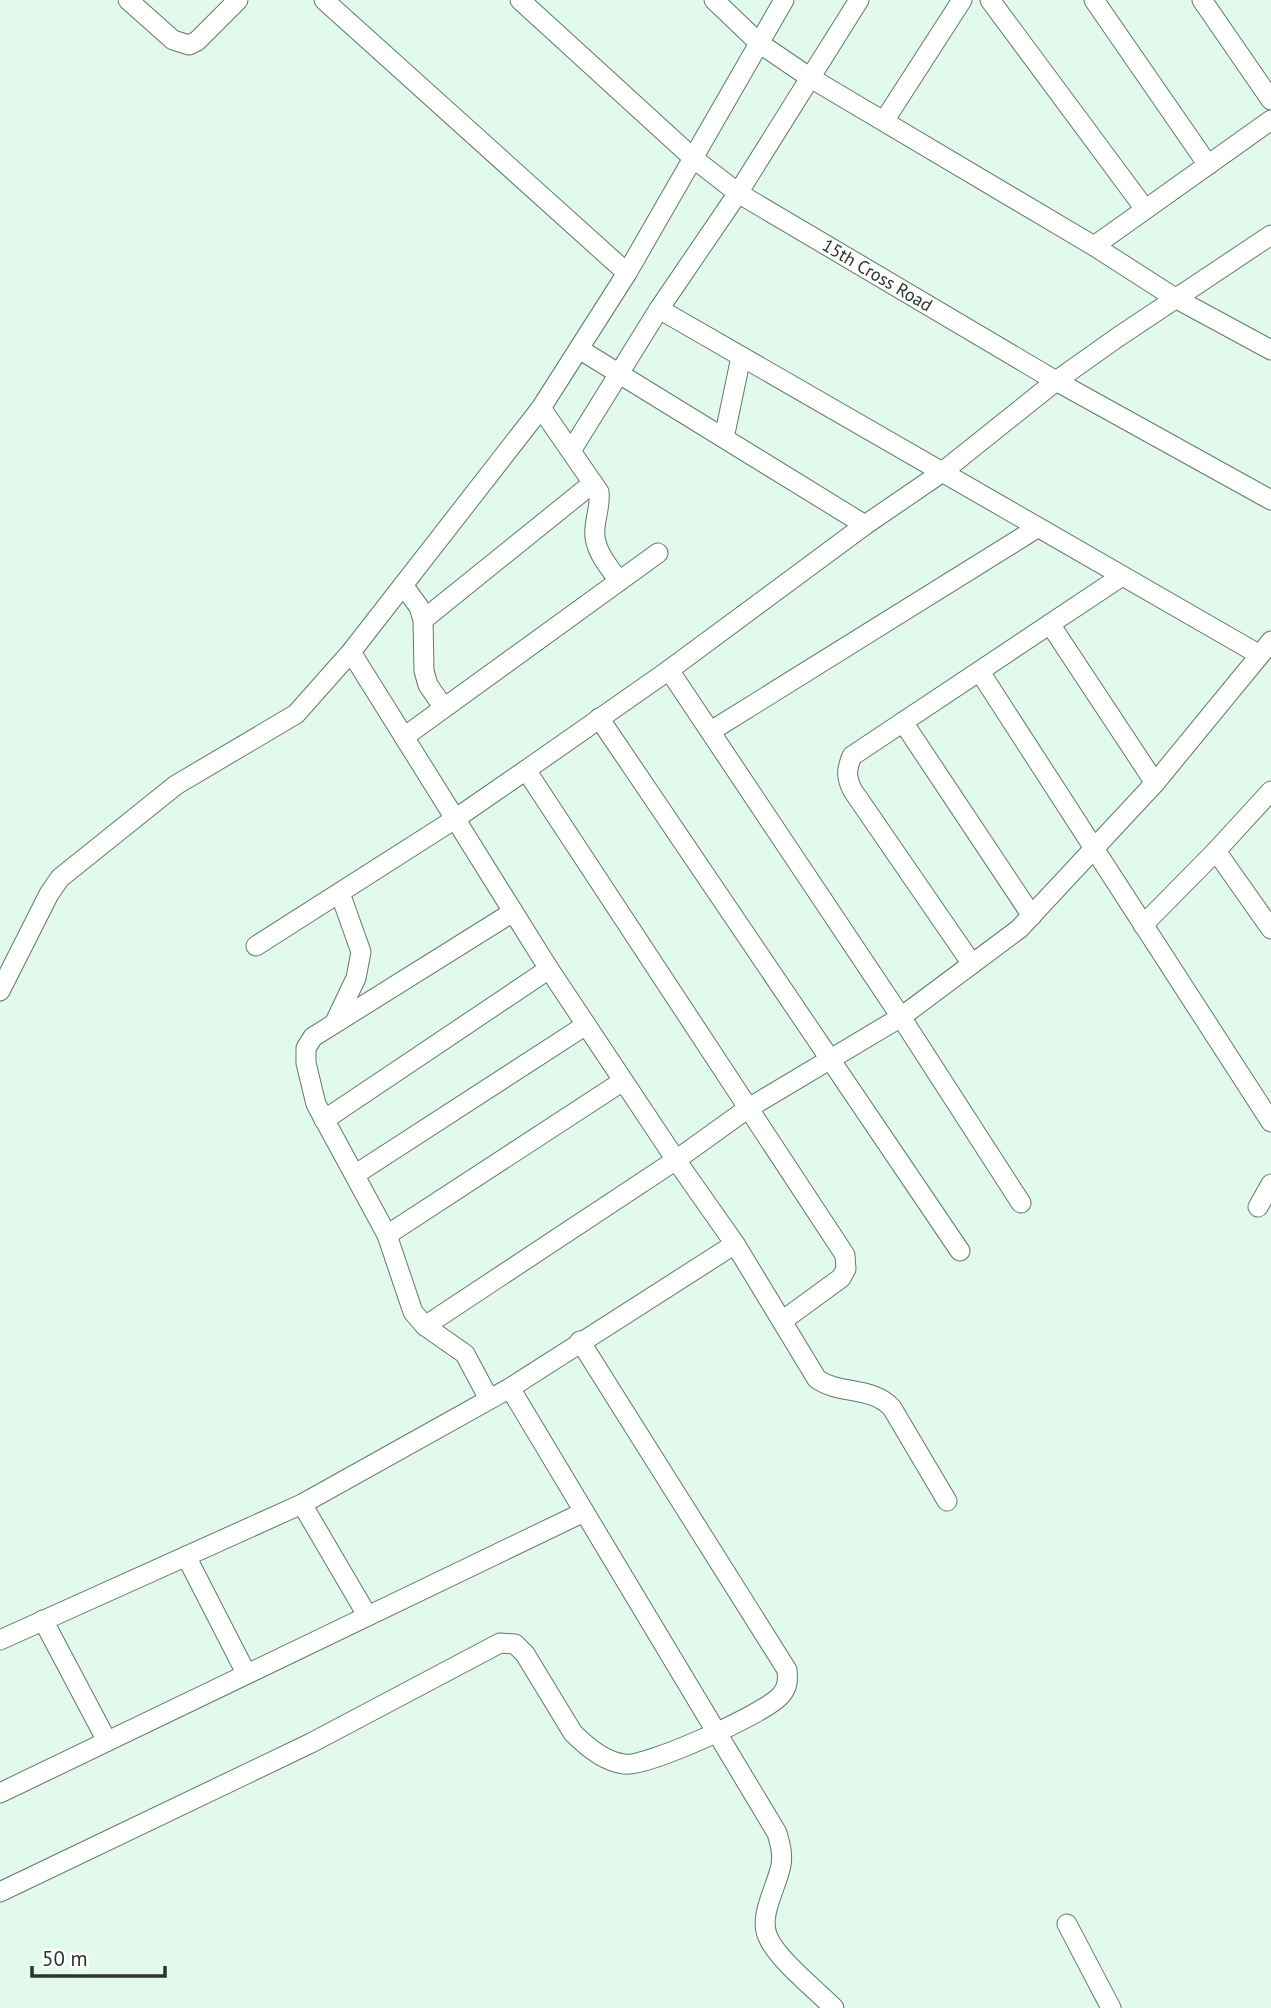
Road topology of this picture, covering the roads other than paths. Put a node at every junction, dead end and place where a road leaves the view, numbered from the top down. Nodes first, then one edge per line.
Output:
1 (128, 0) edge
2 (238, 0) edge
3 (324, 0) edge
4 (520, 0) edge
5 (714, 0) edge
6 (784, 0) edge
7 (859, 0) edge
8 (962, 0) edge
9 (990, 0) edge
10 (1094, 0) edge
11 (1202, 0) edge
12 (759, 43) junction
13 (809, 77) junction
14 (1271, 100) edge
15 (1271, 120) edge
16 (884, 121) junction
17 (693, 158) junction
18 (1208, 165) junction
19 (738, 192) junction
20 (1145, 209) junction
21 (1271, 235) edge
22 (1094, 246) junction
23 (627, 273) junction
24 (1175, 298) junction
25 (659, 309) junction
26 (579, 349) junction
27 (1271, 350) edge
28 (741, 357) junction
29 (619, 373) junction
30 (1056, 381) junction
31 (541, 408) junction
32 (724, 438) junction
33 (571, 451) junction
34 (941, 472) junction
35 (593, 483) junction
36 (1271, 500) edge
37 (864, 525) junction
38 (1037, 528) junction
39 (658, 553) dead end
40 (1122, 576) junction
41 (620, 582) junction
42 (404, 585) junction
43 (423, 621) junction
44 (1051, 624) junction
45 (1266, 648) edge
46 (351, 652) junction
47 (669, 670) junction
48 (980, 672) junction
49 (444, 708) junction
50 (599, 718) junction
51 (903, 722) junction
52 (711, 731) junction
53 (404, 737) junction
54 (526, 770) junction
55 (1155, 783) junction
56 (1271, 791) edge
57 (455, 819) junction
58 (1094, 849) junction
59 (1216, 851) junction
60 (340, 892) junction
61 (513, 912) junction
62 (1032, 916) junction
63 (1143, 925) junction
64 (1271, 929) edge
65 (256, 946) dead end
66 (972, 964) junction
67 (549, 969) junction
68 (0, 991) edge
69 (901, 1017) junction
70 (335, 1023) junction
71 (586, 1025) junction
72 (829, 1060) junction
73 (623, 1081) junction
74 (747, 1109) junction
75 (324, 1120) junction
76 (1271, 1122) edge
77 (676, 1160) junction
78 (356, 1174) junction
79 (1271, 1184) edge
80 (1021, 1203) dead end
81 (1258, 1207) dead end
82 (387, 1235) junction
83 (735, 1244) junction
84 (960, 1251) dead end
85 (782, 1321) junction
86 (425, 1326) junction
87 (580, 1341) junction
88 (510, 1388) junction
89 (489, 1399) junction
90 (947, 1501) dead end
91 (302, 1504) junction
92 (584, 1512) junction
93 (186, 1556) junction
94 (367, 1615) junction
95 (43, 1620) junction
96 (0, 1640) edge
97 (246, 1674) junction
98 (716, 1733) junction
99 (107, 1741) junction
100 (0, 1793) edge
101 (0, 1892) edge
102 (1067, 1924) dead end
103 (834, 2008) edge
104 (1111, 2008) edge

1 - 2 street
3 - 23 street
4 - 17 street, 15th Cross Road
5 - 12 street
6 - 12 street
7 - 13 street
8 - 16 street
9 - 20 street
10 - 18 street
11 - 14 street
12 - 13 street
12 - 17 street
13 - 16 street
13 - 19 street
15 - 18 street
16 - 22 street
17 - 19 street, 15th Cross Road
17 - 23 street
18 - 20 street
19 - 25 street
19 - 30 street, 15th Cross Road
20 - 22 street
21 - 24 street
22 - 24 street
23 - 26 street
24 - 27 street
24 - 30 street
25 - 28 street
25 - 29 street
26 - 29 street
26 - 31 street
28 - 32 street
28 - 34 street
29 - 32 street
29 - 33 street
30 - 34 street
30 - 36 street, 15th Cross Road
31 - 33 street
31 - 42 street
32 - 37 street
33 - 35 street
34 - 37 street
34 - 38 street
35 - 41 street
35 - 43 street
37 - 47 street
38 - 40 street
38 - 52 street
39 - 41 street
40 - 44 street
40 - 45 street
41 - 49 street
42 - 43 street
42 - 46 street
43 - 49 street
44 - 48 street
44 - 55 street
45 - 55 street
46 - 53 street
46 - 68 street
47 - 50 street
47 - 52 street
48 - 51 street
48 - 58 street
49 - 53 street
50 - 54 street
50 - 72 street
51 - 62 street
51 - 66 street
52 - 69 street
53 - 57 street
54 - 57 street
54 - 74 street
55 - 58 street
56 - 59 street
57 - 60 street
57 - 61 street
58 - 62 street
58 - 63 street
59 - 63 street
59 - 64 street
60 - 65 street
60 - 70 street
61 - 67 street
61 - 70 street
62 - 66 street
63 - 76 street
66 - 69 street
67 - 71 street
67 - 75 street
69 - 72 street
69 - 80 street
70 - 75 street
71 - 73 street
71 - 78 street
72 - 74 street
72 - 84 street
73 - 77 street
73 - 82 street
74 - 77 street
74 - 85 street
75 - 78 street
77 - 83 street
77 - 86 street
78 - 82 street
79 - 81 street
82 - 86 street
83 - 85 street
83 - 87 street
85 - 90 street
86 - 89 street
87 - 88 street
87 - 98 street
88 - 89 street
88 - 92 street
89 - 91 street
91 - 93 street
91 - 94 street
92 - 94 street
92 - 98 street
93 - 95 street
93 - 97 street
94 - 97 street
95 - 96 street
95 - 99 street
97 - 99 street
98 - 101 street
98 - 103 street
99 - 100 street
102 - 104 street

